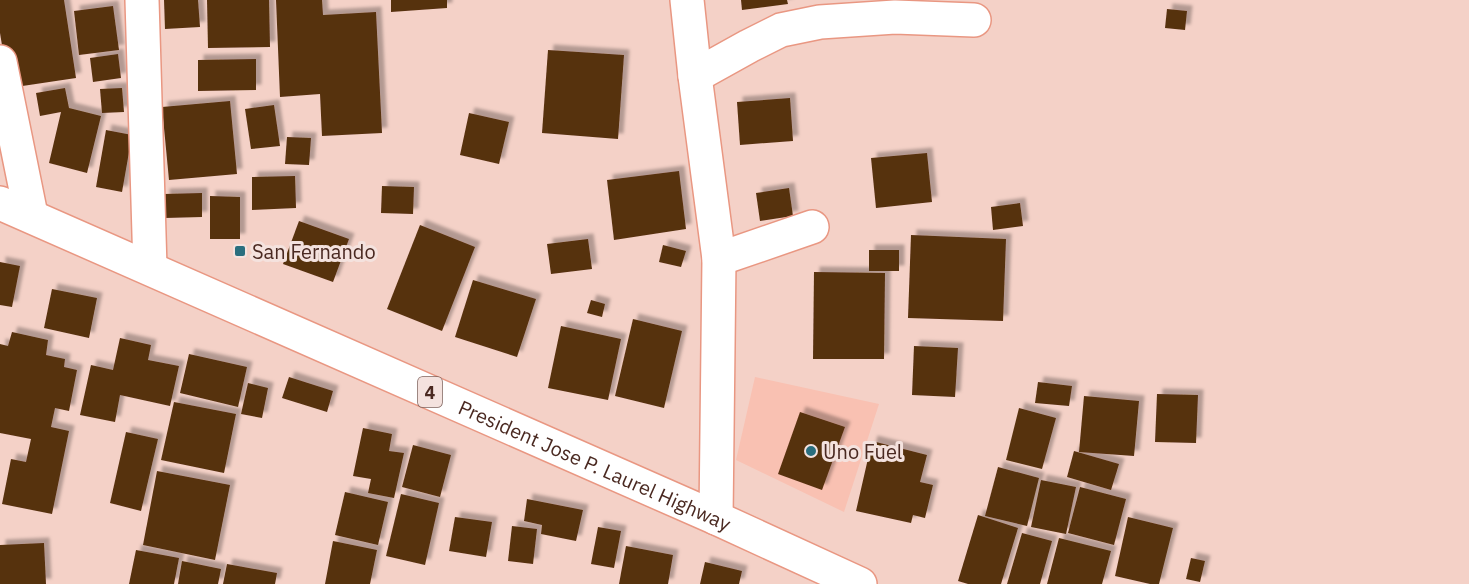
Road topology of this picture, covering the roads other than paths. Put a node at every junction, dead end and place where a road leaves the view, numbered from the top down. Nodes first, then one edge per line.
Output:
1 (142, 0) edge
2 (687, 0) edge
3 (974, 20) dead end
4 (0, 62) edge
5 (695, 76) junction
6 (0, 203) edge
7 (31, 215) junction
8 (812, 227) dead end
9 (719, 259) junction
10 (150, 268) junction
11 (716, 518) junction
12 (860, 584) edge

1 - 10 main road
2 - 5 main road
3 - 5 main road
4 - 7 main road
5 - 9 main road
6 - 7 main road, President Jose P. Laurel Highway / 4
7 - 10 main road, President Jose P. Laurel Highway / 4
8 - 9 main road
9 - 11 main road
10 - 11 main road, President Jose P. Laurel Highway / 4
11 - 12 main road, President Jose P. Laurel Highway / 4

